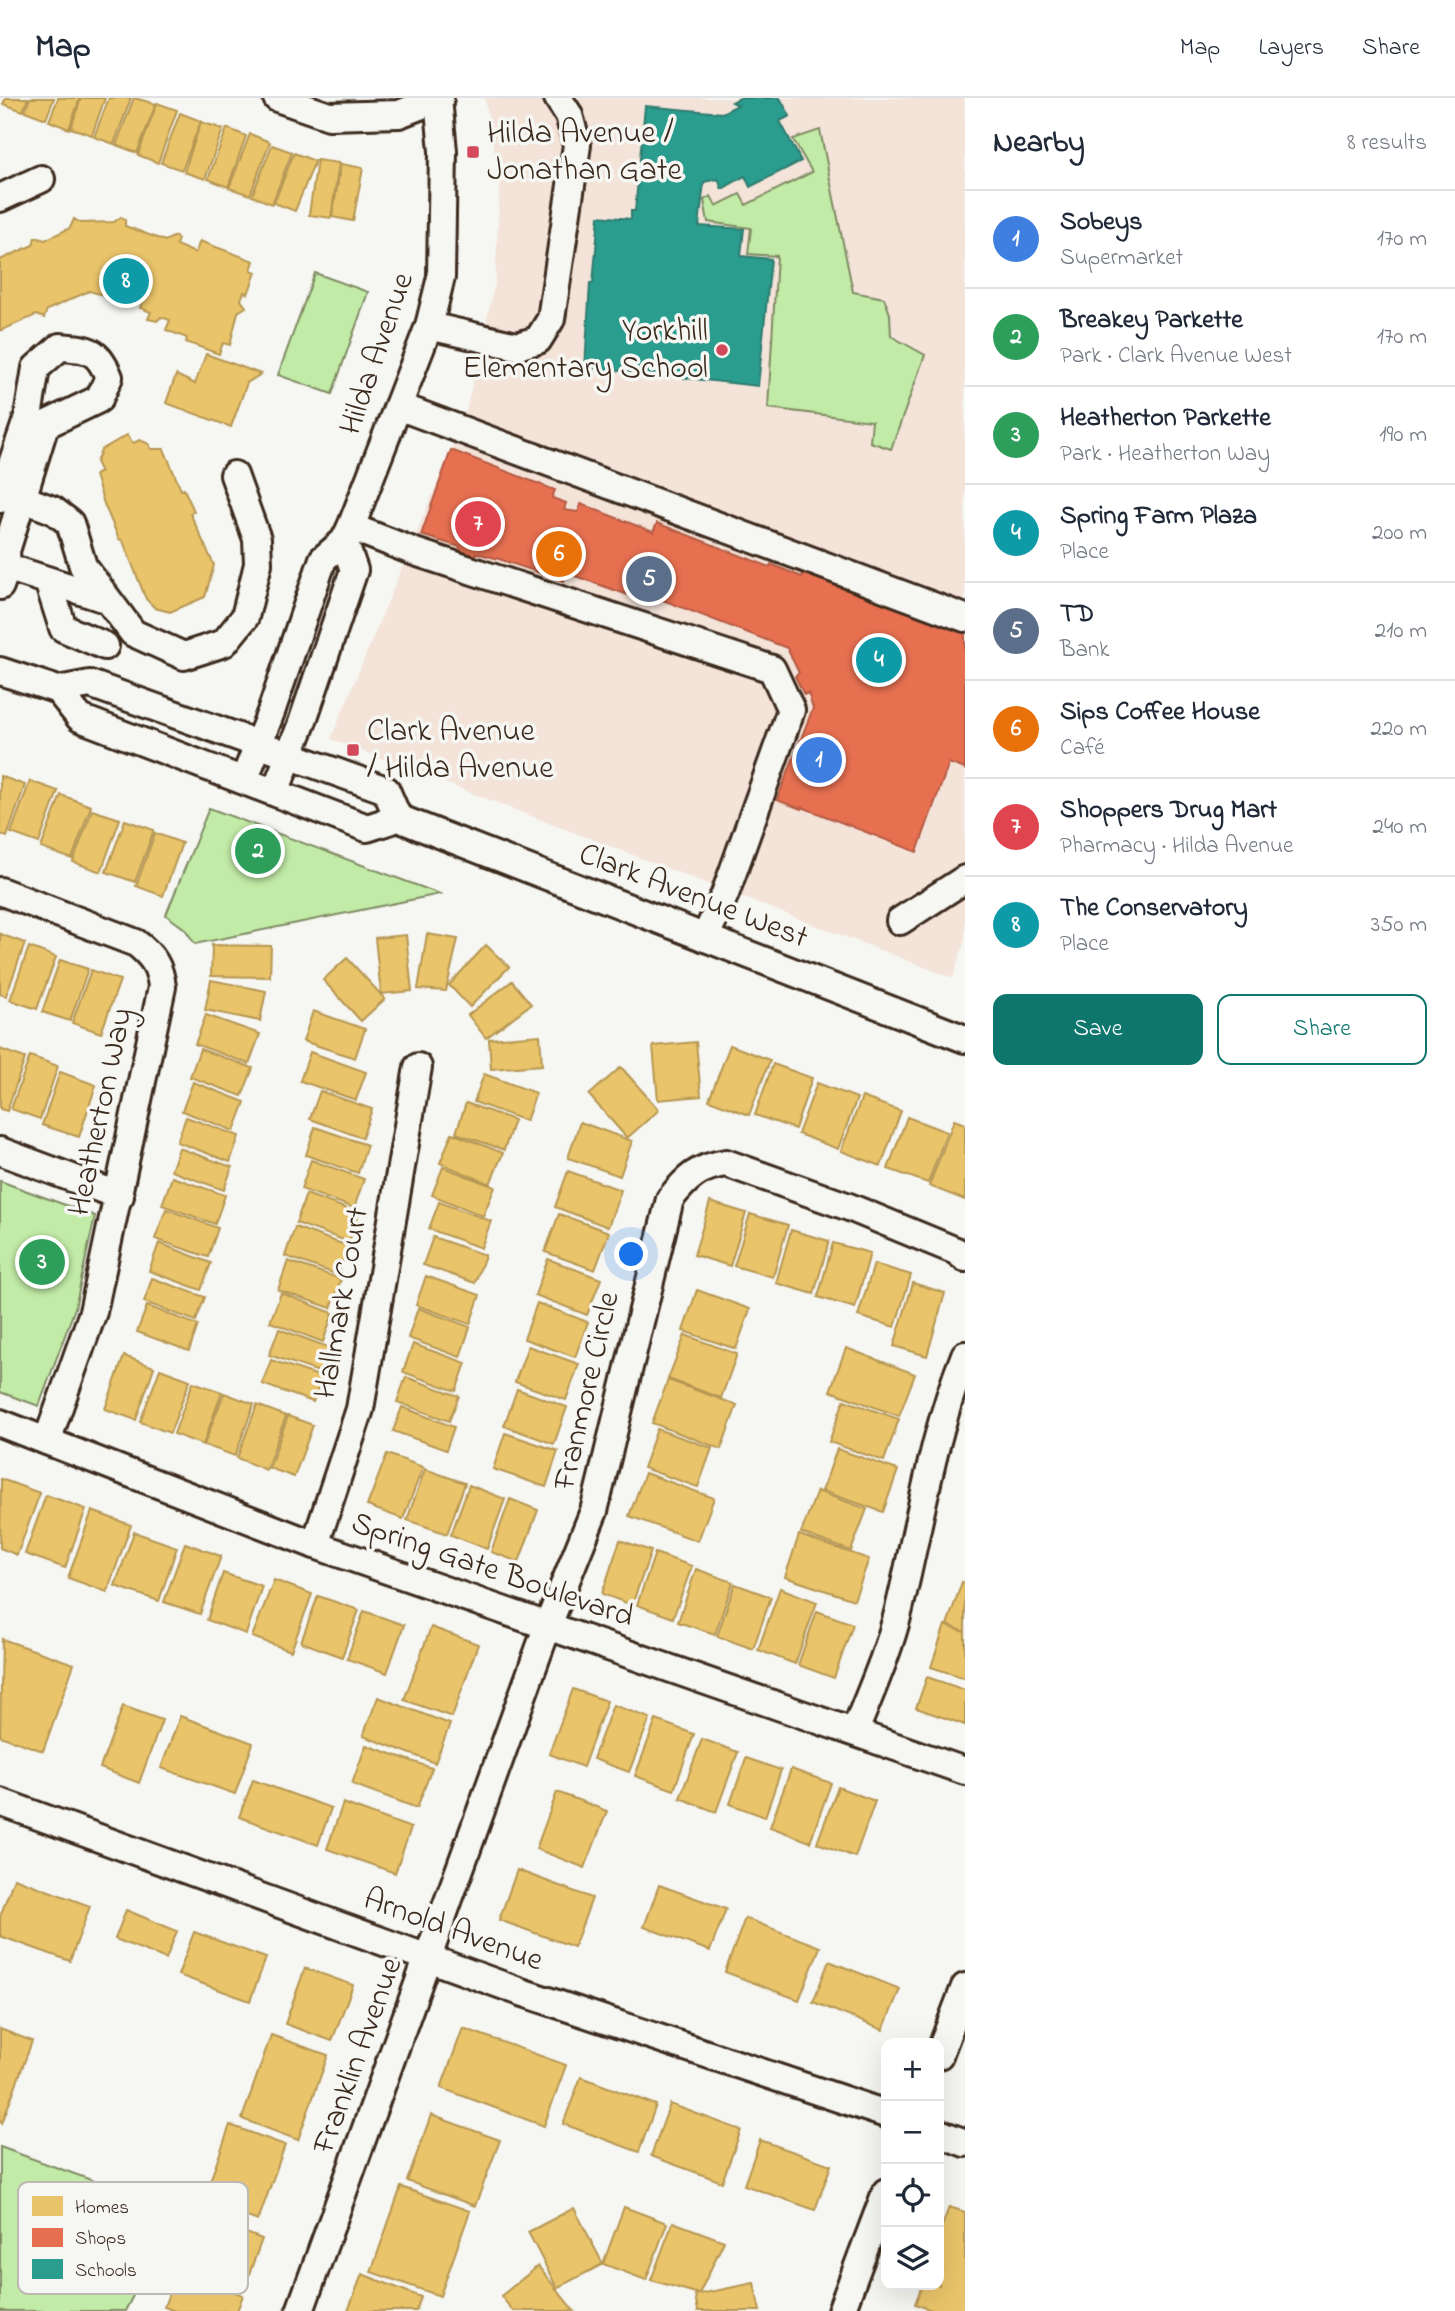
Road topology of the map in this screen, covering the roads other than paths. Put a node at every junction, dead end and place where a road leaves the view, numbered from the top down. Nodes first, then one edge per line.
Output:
1 (277, 98) edge
2 (439, 98) edge
3 (558, 98) edge
4 (41, 179) dead end
5 (0, 198) edge
6 (429, 326) junction
7 (32, 395) junction
8 (398, 406) junction
9 (57, 419) junction
10 (234, 475) dead end
11 (8, 496) edge
12 (348, 534) junction
13 (2, 573) edge
14 (48, 581) junction
15 (106, 599) junction
16 (965, 618) edge
17 (105, 646) dead end
18 (0, 671) edge
19 (58, 690) junction
20 (258, 745) junction
21 (289, 755) junction
22 (244, 780) junction
23 (275, 792) junction
24 (398, 818) junction
25 (965, 878) edge
26 (0, 891) edge
27 (900, 921) dead end
28 (705, 938) junction
29 (965, 1039) edge
30 (418, 1067) dead end
31 (0, 1151) edge
32 (120, 1196) junction
33 (965, 1258) edge
34 (965, 1354) edge
35 (0, 1423) edge
36 (47, 1441) junction
37 (315, 1545) junction
38 (548, 1625) junction
39 (855, 1731) junction
40 (965, 1771) edge
41 (0, 1802) edge
42 (429, 1959) junction
43 (965, 1987) edge
44 (944, 2042) edge
45 (881, 2111) edge
46 (944, 2135) edge
47 (965, 2143) edge
48 (881, 2205) edge
49 (300, 2311) edge
50 (841, 2311) edge

1 - 2 street
2 - 6 street, Hilda Avenue
3 - 6 street
4 - 5 street
6 - 8 street, Hilda Avenue
7 - 9 street
7 - 9 street
7 - 11 street
8 - 12 street, Hilda Avenue
8 - 16 street
9 - 11 street
10 - 15 street
11 - 13 street
11 - 15 street
12 - 20 street, Hilda Avenue
12 - 21 street
12 - 28 street
13 - 14 street
14 - 15 street
14 - 17 street
18 - 19 street
19 - 20 street
19 - 22 street
20 - 21 street
20 - 22 street, Hilda Avenue
21 - 23 street
21 - 24 street
22 - 23 street
23 - 24 street
24 - 28 street, Clark Avenue West
25 - 27 street
26 - 32 street, Heatherton Way
28 - 29 street, Clark Avenue West
30 - 37 street, Hallmark Court
31 - 32 street
32 - 36 street, Heatherton Way
33 - 38 street, Franmore Circle
34 - 39 street
35 - 36 street, Spring Gate Boulevard
36 - 37 street, Spring Gate Boulevard
37 - 38 street, Spring Gate Boulevard
38 - 39 street, Spring Gate Boulevard
38 - 42 street, Franklin Avenue
39 - 40 street, Spring Gate Boulevard
41 - 42 street, Arnold Avenue
42 - 45 street, Arnold Avenue
42 - 49 street, Franklin Avenue
43 - 44 street
46 - 47 street
48 - 50 street

